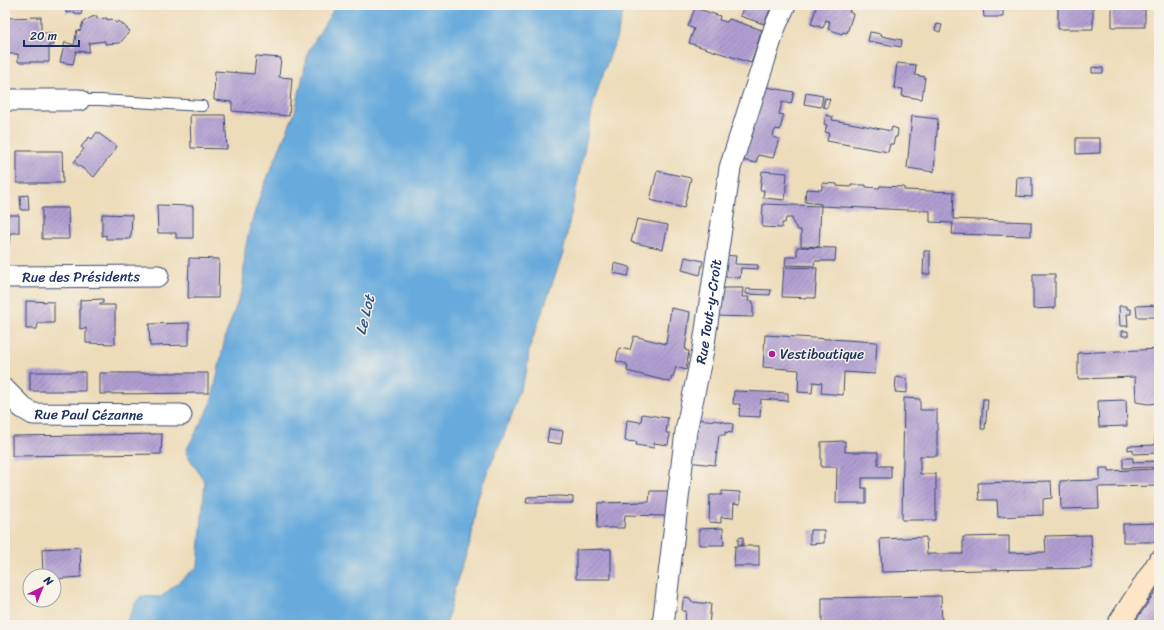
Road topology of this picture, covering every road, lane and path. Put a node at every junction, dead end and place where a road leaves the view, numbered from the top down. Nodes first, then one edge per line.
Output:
1 (785, 5) edge
2 (5, 100) edge
3 (79, 100) joint
4 (202, 106) dead end
5 (158, 276) dead end
6 (5, 277) edge
7 (5, 390) edge
8 (181, 415) dead end
9 (1159, 562) edge
10 (662, 625) edge
11 (1118, 625) edge

1 - 10 street, Rue Tout-y-Croît
2 - 3 street
3 - 4 lane
5 - 6 street, Rue des Présidents
7 - 8 street, Rue Paul Cézanne
9 - 11 main road

